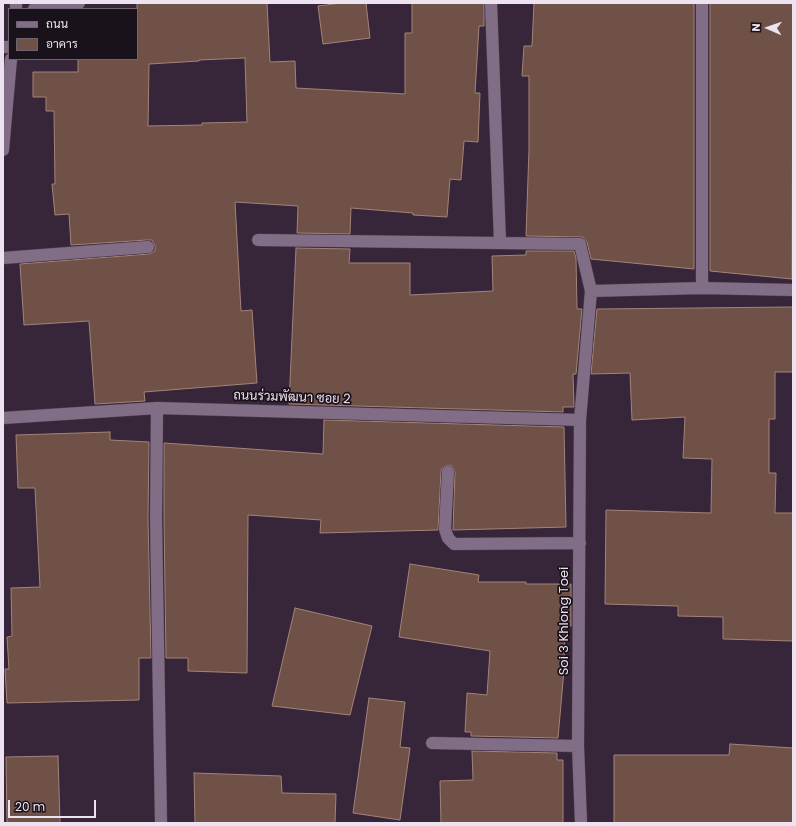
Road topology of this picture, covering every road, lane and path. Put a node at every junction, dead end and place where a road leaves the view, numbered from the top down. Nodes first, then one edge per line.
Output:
1 (79, 3) edge
2 (491, 3) edge
3 (702, 3) edge
4 (42, 8) edge
5 (11, 60) edge
6 (3, 150) edge
7 (258, 240) dead end
8 (500, 242) junction
9 (148, 247) dead end
10 (3, 258) edge
11 (702, 288) junction
12 (793, 290) edge
13 (591, 291) junction
14 (157, 408) junction
15 (3, 418) edge
16 (580, 420) junction
17 (448, 472) dead end
18 (580, 543) junction
19 (432, 743) dead end
20 (578, 746) junction
21 (161, 823) edge
22 (581, 823) edge

1 - 4 street
2 - 8 street
3 - 11 street
5 - 6 street
7 - 8 street
8 - 13 street, Soi 3 Khlong Toei
9 - 10 street
11 - 12 street
11 - 13 street
13 - 16 street, Soi 3 Khlong Toei
14 - 15 street, ถนนร่วมพัฒนา ซอย 2
14 - 16 street, ถนนร่วมพัฒนา ซอย 2
14 - 21 street
16 - 18 street, Soi 3 Khlong Toei
17 - 18 street
18 - 20 street, Soi 3 Khlong Toei
19 - 20 street
20 - 22 street, Soi 3 Khlong Toei

